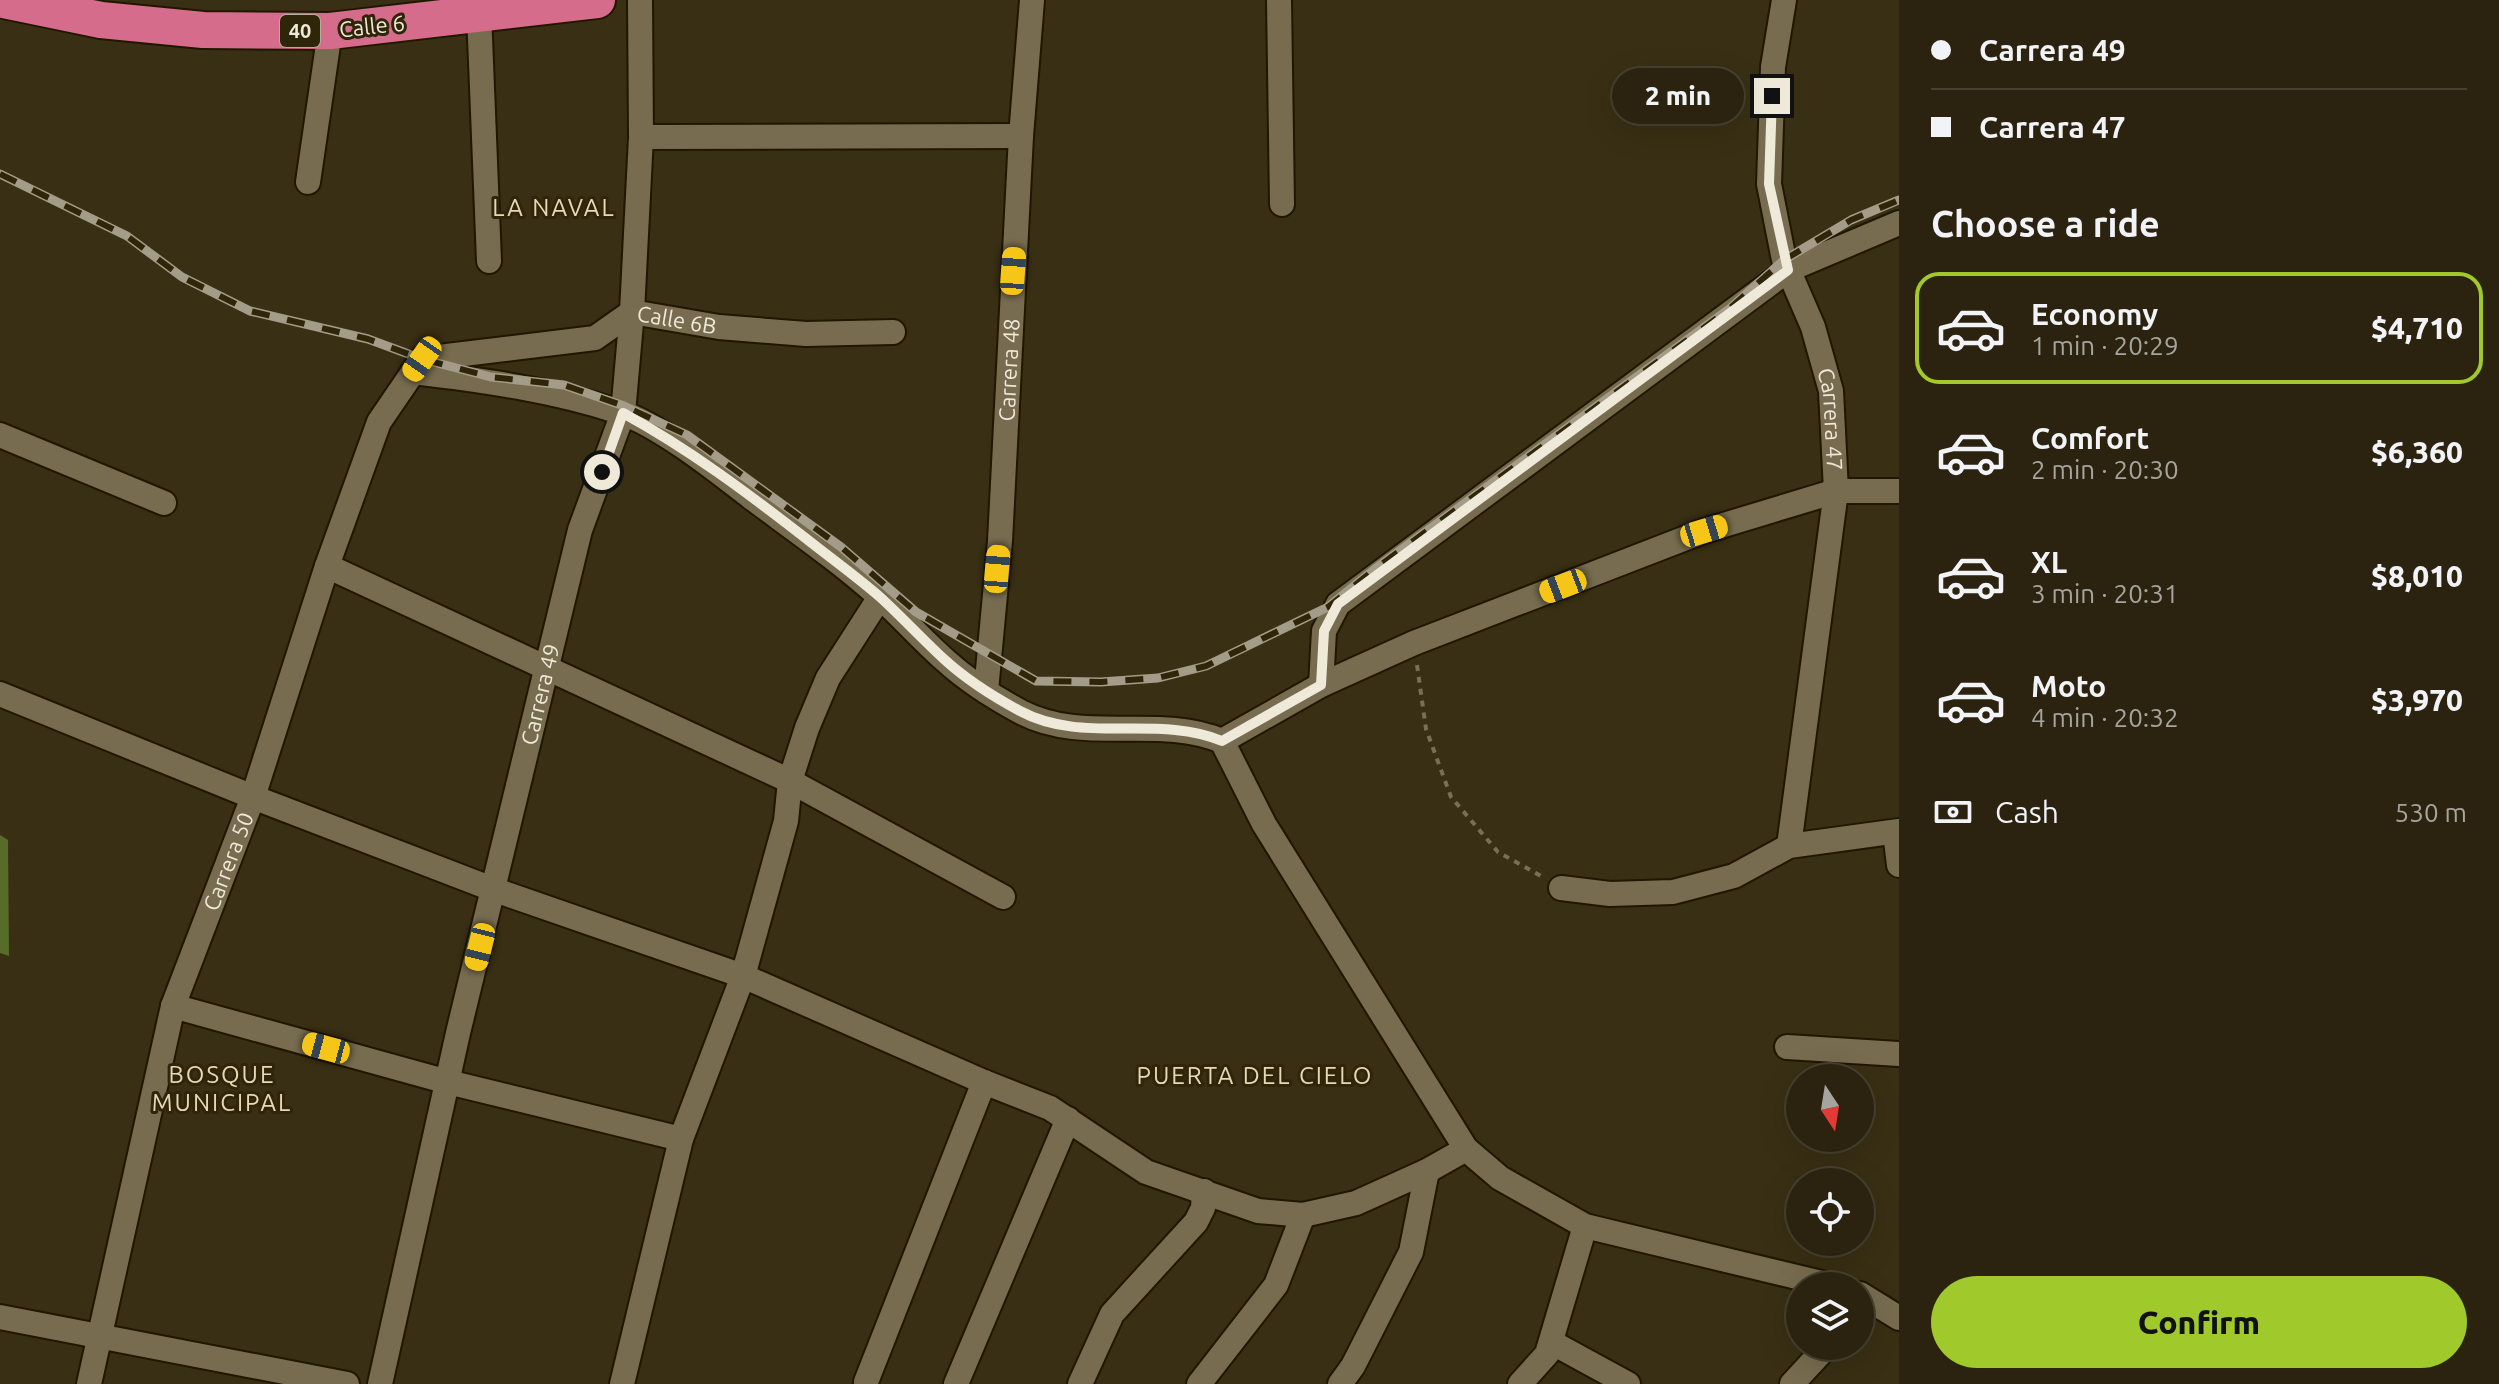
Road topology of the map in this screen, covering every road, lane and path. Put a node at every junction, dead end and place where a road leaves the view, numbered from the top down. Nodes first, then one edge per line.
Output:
1 (597, 0) edge
2 (640, 0) edge
3 (1032, 0) edge
4 (1279, 0) edge
5 (1784, 0) edge
6 (5, 3) edge
7 (479, 13) junction
8 (330, 31) junction
9 (1021, 136) junction
10 (641, 137) junction
11 (308, 182) dead end
12 (1282, 204) dead end
13 (1899, 223) edge
14 (489, 261) dead end
15 (1788, 270) junction
16 (632, 312) junction
17 (893, 332) dead end
18 (418, 365) junction
19 (623, 413) junction
20 (0, 435) edge
21 (1836, 491) junction
22 (1899, 491) edge
23 (164, 503) dead end
24 (327, 566) junction
25 (880, 597) junction
26 (1414, 643) junction
27 (549, 668) junction
28 (1321, 685) junction
29 (986, 691) junction
30 (0, 694) edge
31 (1222, 741) junction
32 (790, 781) junction
33 (253, 797) junction
34 (1897, 832) edge
35 (1789, 846) junction
36 (1899, 865) edge
37 (1561, 888) joint
38 (495, 890) junction
39 (1003, 897) dead end
40 (743, 976) junction
41 (173, 1006) junction
42 (1787, 1047) dead end
43 (1899, 1054) edge
44 (448, 1082) junction
45 (984, 1082) junction
46 (1068, 1119) junction
47 (681, 1139) junction
48 (1466, 1149) junction
49 (1427, 1171) junction
50 (1204, 1191) junction
51 (1303, 1215) junction
52 (1585, 1226) junction
53 (1786, 1274) edge
54 (1874, 1300) edge
55 (1898, 1309) edge
56 (0, 1317) edge
57 (98, 1336) junction
58 (1551, 1342) junction
59 (1814, 1360) edge
60 (866, 1382) edge
61 (89, 1384) edge
62 (347, 1384) edge
63 (380, 1384) edge
64 (622, 1384) edge
65 (956, 1384) edge
66 (1080, 1384) edge
67 (1199, 1384) edge
68 (1340, 1384) edge
69 (1520, 1384) edge
70 (1628, 1384) edge
71 (1792, 1384) edge

1 - 7 highway, Calle 6 / 40
2 - 10 street, Carrera 49
3 - 9 street, Carrera 48
4 - 12 street
5 - 15 street, Carrera 47
6 - 8 highway, Calle 6 / 40
7 - 8 highway, Calle 6 / 40
7 - 14 street
8 - 11 street
9 - 10 street
9 - 29 street, Carrera 48
10 - 16 street, Carrera 49
13 - 15 street
15 - 21 street, Carrera 47
15 - 28 street
16 - 17 street, Calle 6B
16 - 18 street, Calle 6B
16 - 19 street, Carrera 49
18 - 19 street
18 - 24 street, Carrera 50
19 - 25 street
19 - 27 street, Carrera 49
20 - 23 street
21 - 22 street
21 - 26 street
21 - 35 street, Carrera 47
24 - 27 street
24 - 33 street, Carrera 50
25 - 29 street
25 - 32 street
26 - 28 street
26 - 37 path
27 - 32 street
27 - 38 street, Carrera 49
28 - 31 street
29 - 31 street
30 - 33 street
31 - 48 street
32 - 39 street
32 - 40 street
33 - 38 street
33 - 41 street, Carrera 50
34 - 35 street
34 - 36 street
35 - 37 street
38 - 40 street
38 - 44 street, Carrera 49
40 - 45 street
40 - 47 street
41 - 44 street
41 - 57 street, Carrera 50
42 - 43 street
44 - 47 street
44 - 63 street, Carrera 49
45 - 46 street
45 - 60 street
46 - 50 street
46 - 65 street
47 - 64 street
48 - 49 street
48 - 52 street
49 - 51 street
49 - 68 street
50 - 51 street
50 - 66 street
51 - 67 street
52 - 53 street
52 - 58 street
54 - 55 street
56 - 57 street
57 - 61 street, Carrera 50
57 - 62 street
58 - 69 street
58 - 70 street
59 - 71 street

